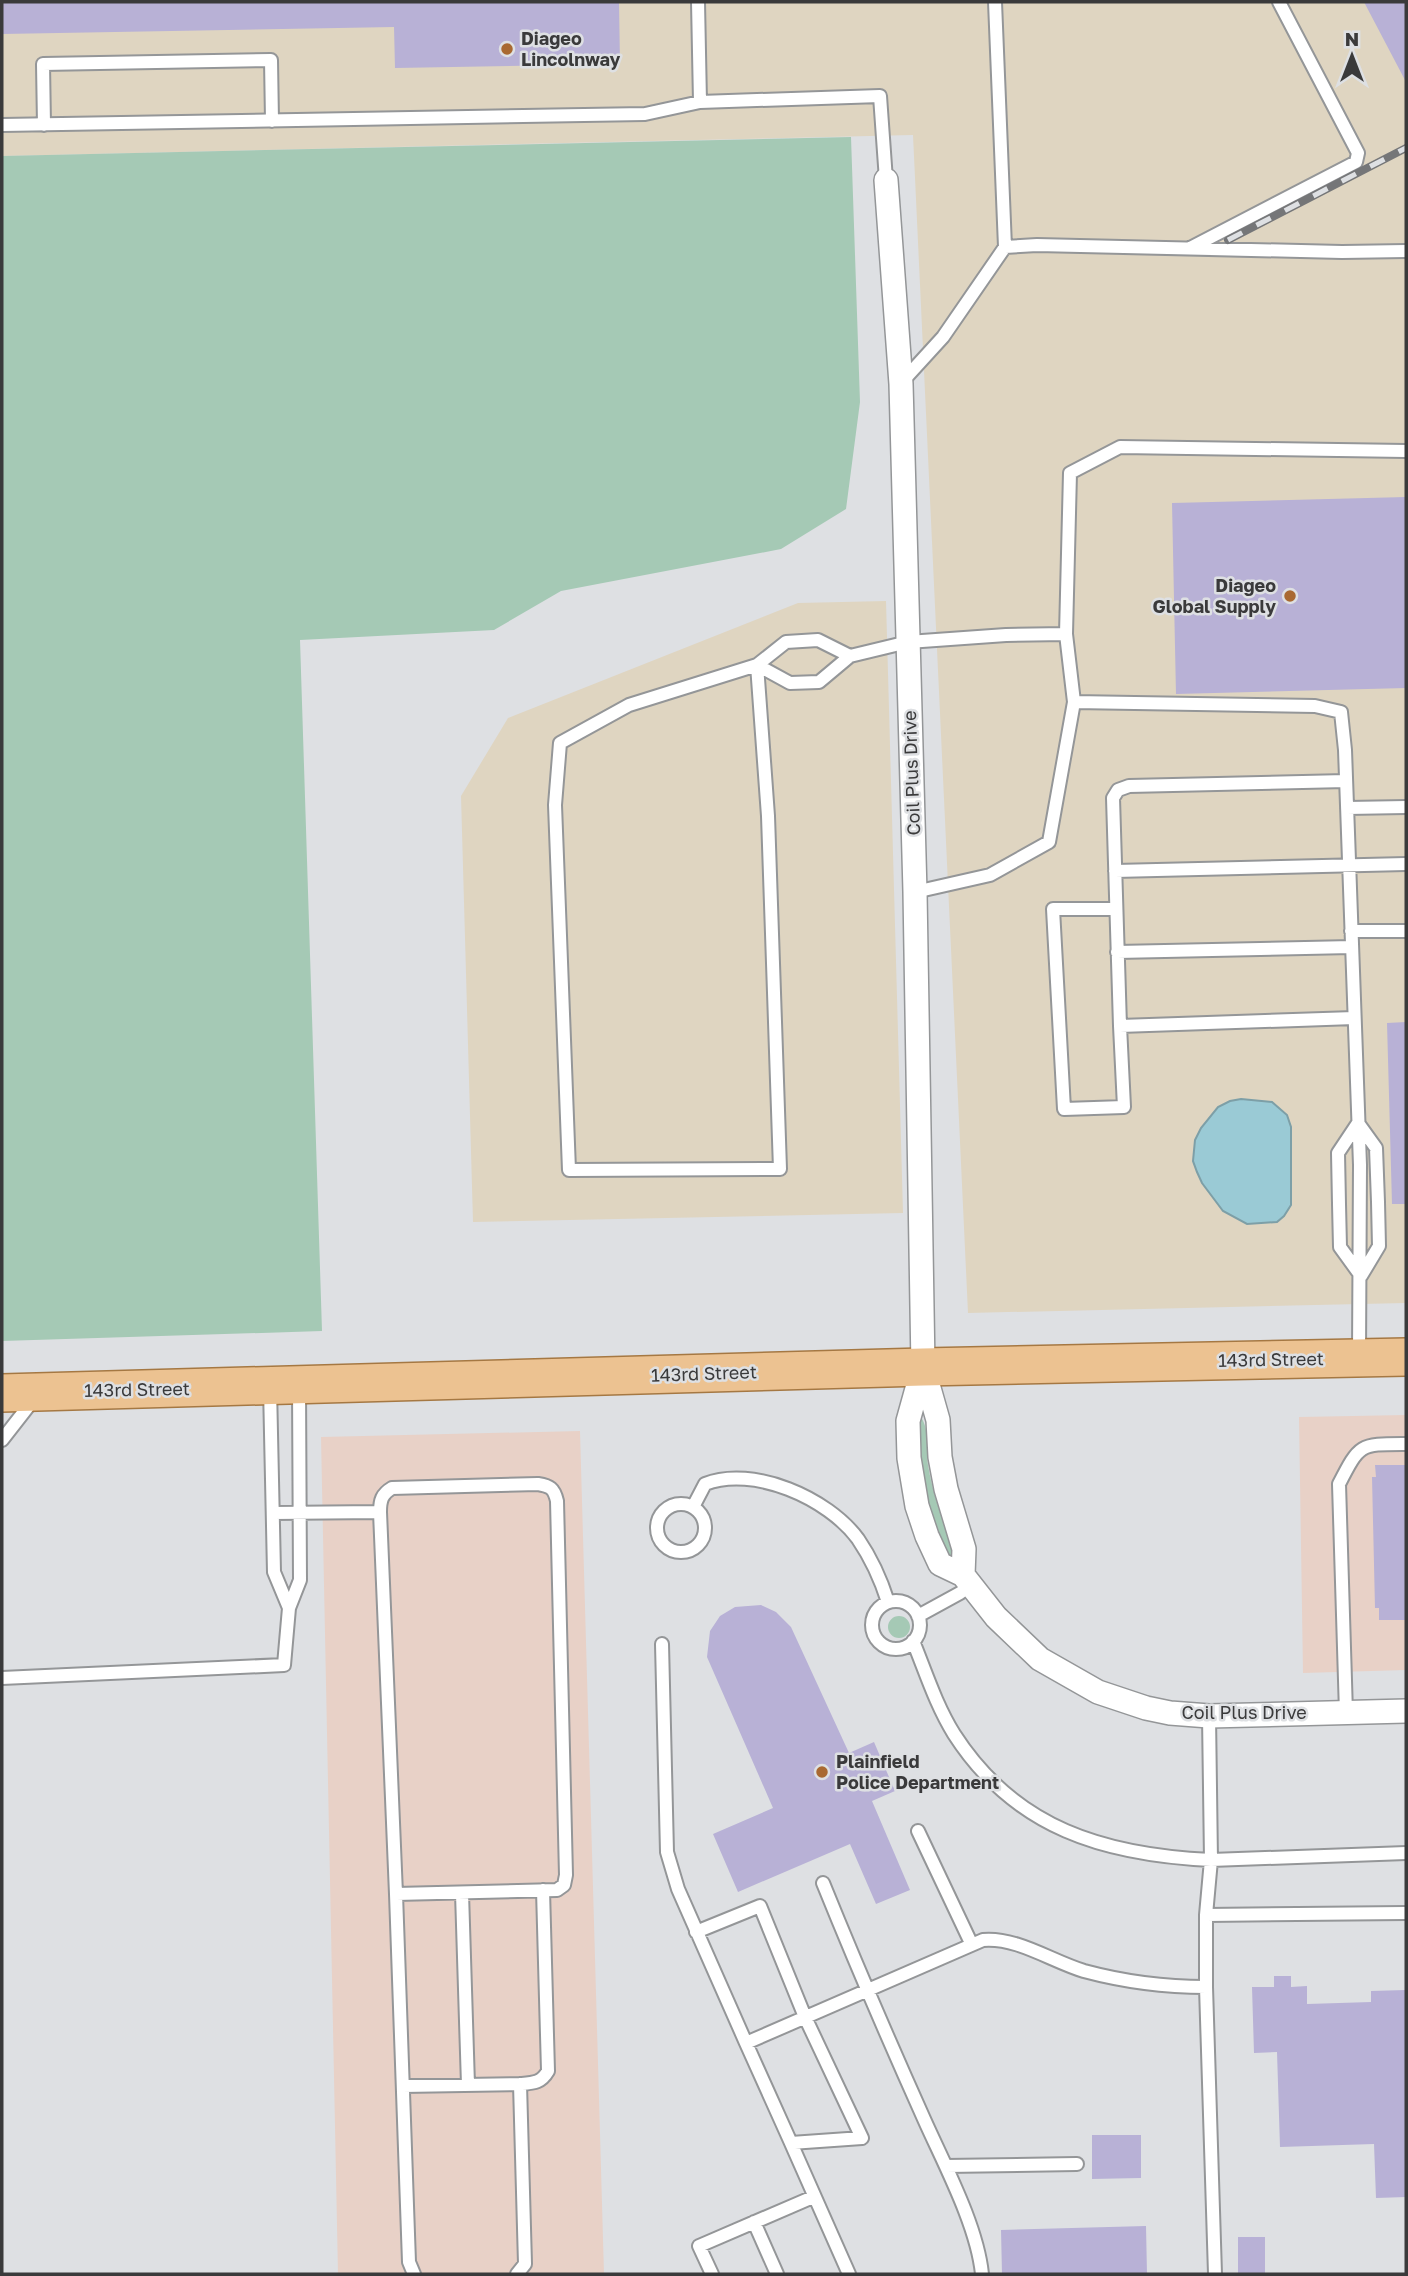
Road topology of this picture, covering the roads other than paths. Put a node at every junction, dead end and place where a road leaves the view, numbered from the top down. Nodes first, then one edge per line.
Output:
1 (698, 2) edge
2 (995, 2) edge
3 (1279, 2) edge
4 (700, 102) junction
5 (272, 121) junction
6 (2, 125) edge
7 (44, 125) junction
8 (886, 180) joint
9 (1005, 247) junction
10 (1189, 249) junction
11 (1406, 251) edge
12 (901, 384) junction
13 (1406, 452) edge
14 (1066, 634) junction
15 (908, 642) junction
16 (850, 656) junction
17 (757, 665) junction
18 (1074, 702) junction
19 (1346, 781) junction
20 (1406, 807) edge
21 (1347, 808) junction
22 (1349, 864) junction
23 (1406, 864) edge
24 (1115, 871) junction
25 (915, 891) junction
26 (1116, 909) junction
27 (1351, 931) junction
28 (1406, 931) edge
29 (1352, 947) junction
30 (1117, 952) junction
31 (1354, 1017) junction
32 (1120, 1026) junction
33 (1358, 1123) junction
34 (1361, 1276) junction
35 (1406, 1357) edge
36 (1359, 1358) junction
37 (923, 1367) junction
38 (285, 1386) junction
39 (40, 1392) junction
40 (2, 1393) edge
41 (2, 1440) edge
42 (1406, 1444) edge
43 (693, 1507) dead end
44 (380, 1511) junction
45 (300, 1512) junction
46 (273, 1513) junction
47 (967, 1580) junction
48 (888, 1602) junction
49 (289, 1608) junction
50 (918, 1616) junction
51 (913, 1641) junction
52 (662, 1644) dead end
53 (2, 1678) edge
54 (1406, 1711) edge
55 (1346, 1713) junction
56 (1209, 1716) junction
57 (918, 1831) dead end
58 (1406, 1853) edge
59 (1212, 1860) junction
60 (822, 1883) dead end
61 (543, 1890) junction
62 (462, 1893) junction
63 (396, 1894) junction
64 (1406, 1913) edge
65 (1206, 1915) junction
66 (696, 1932) junction
67 (971, 1943) junction
68 (1206, 1987) junction
69 (867, 1991) junction
70 (805, 2017) junction
71 (746, 2043) junction
72 (520, 2084) junction
73 (468, 2085) junction
74 (403, 2086) junction
75 (790, 2143) junction
76 (1076, 2164) dead end
77 (946, 2166) junction
78 (813, 2197) junction
79 (754, 2221) junction
80 (414, 2274) edge
81 (517, 2274) edge
82 (712, 2274) edge
83 (778, 2274) edge
84 (849, 2274) edge
85 (982, 2274) edge
86 (1215, 2274) edge

1 - 4 lane
2 - 9 lane
3 - 10 lane
4 - 5 lane
4 - 8 lane
5 - 7 lane
5 - 7 lane
6 - 7 lane
8 - 12 street, Coil Plus Drive
9 - 10 lane
9 - 12 lane
10 - 11 lane
12 - 15 street, Coil Plus Drive
13 - 14 lane
14 - 15 lane
14 - 18 lane
15 - 16 lane
15 - 25 street, Coil Plus Drive
16 - 17 lane
16 - 17 lane
17 - 17 lane
18 - 19 lane
18 - 25 lane
19 - 21 lane
19 - 24 lane
20 - 21 lane
21 - 22 lane
22 - 23 lane
22 - 24 lane
22 - 27 lane
24 - 26 lane
25 - 37 street, Coil Plus Drive
26 - 30 lane
26 - 32 lane
27 - 28 lane
27 - 29 lane
29 - 30 lane
29 - 31 lane
30 - 32 lane
31 - 32 lane
31 - 33 lane
33 - 34 lane
33 - 34 lane
33 - 34 lane
34 - 36 lane
35 - 36 main road, 143rd Street
36 - 37 main road, 143rd Street
37 - 38 main road, 143rd Street
37 - 47 street, Coil Plus Drive
37 - 47 street, Coil Plus Drive
38 - 39 main road, 143rd Street
38 - 45 lane
38 - 46 lane
39 - 40 main road, 143rd Street
39 - 41 lane
42 - 55 lane
43 - 48 lane
44 - 45 lane
44 - 61 lane
44 - 63 lane
45 - 46 lane
45 - 49 lane
46 - 49 lane
47 - 50 lane
47 - 56 street, Coil Plus Drive
48 - 50 lane
48 - 51 lane
49 - 53 lane
50 - 51 lane
51 - 59 lane
52 - 66 lane
54 - 55 street, Coil Plus Drive
55 - 56 street, Coil Plus Drive
56 - 59 lane
57 - 67 lane
58 - 59 lane
59 - 65 lane
60 - 69 lane
61 - 62 lane
61 - 72 lane
62 - 63 lane
62 - 73 lane
63 - 74 lane
64 - 65 lane
65 - 68 lane
66 - 70 lane
66 - 71 lane
67 - 68 lane
67 - 69 lane
68 - 86 lane
69 - 70 lane
69 - 77 lane
70 - 71 lane
70 - 75 lane
71 - 75 lane
72 - 73 lane
72 - 81 lane
73 - 74 lane
74 - 80 lane
75 - 78 lane
76 - 77 lane
77 - 85 lane
78 - 79 lane
78 - 84 lane
79 - 82 lane
79 - 83 lane

